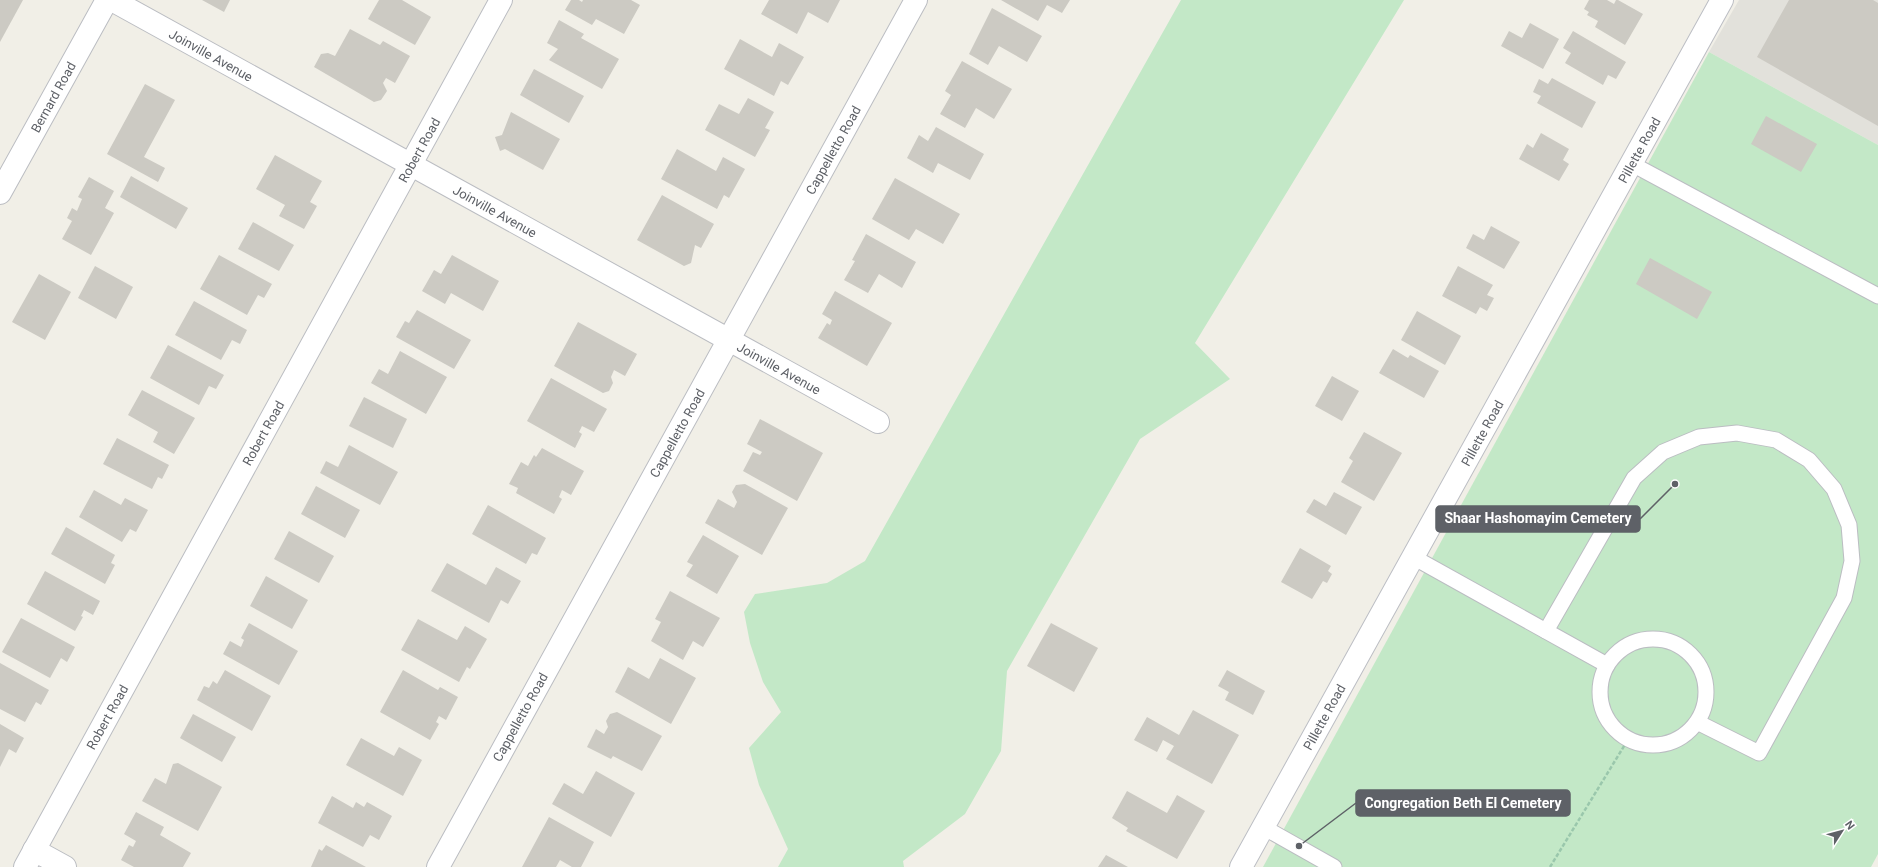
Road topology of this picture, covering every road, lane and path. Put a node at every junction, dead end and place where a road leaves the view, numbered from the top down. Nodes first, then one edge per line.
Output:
1 (107, 0) edge
2 (112, 0) edge
3 (501, 0) edge
4 (916, 0) edge
5 (1722, 0) edge
6 (411, 164) junction
7 (1632, 164) junction
8 (0, 194) edge
9 (1878, 296) edge
10 (728, 340) junction
11 (878, 422) dead end
12 (1413, 557) junction
13 (1546, 631) junction
14 (1607, 665) junction
15 (1697, 722) junction
16 (1628, 738) junction
17 (1263, 827) junction
18 (29, 858) edge
19 (65, 867) edge
20 (438, 867) edge
21 (1241, 867) edge
22 (1334, 867) edge
23 (1550, 867) edge

1 - 8 street, Bernard Road
2 - 6 street, Joinville Avenue
3 - 6 street, Robert Road
4 - 10 street, Cappelletto Road
5 - 7 street, Pillette Road
6 - 10 street, Joinville Avenue
6 - 18 street, Robert Road
7 - 9 lane
7 - 12 street, Pillette Road
10 - 11 street, Joinville Avenue
10 - 20 street, Cappelletto Road
12 - 13 lane
12 - 17 street, Pillette Road
13 - 14 lane
13 - 15 lane
14 - 15 lane
14 - 16 lane
15 - 16 lane
16 - 23 path
17 - 21 street, Pillette Road
17 - 22 lane
18 - 19 street

